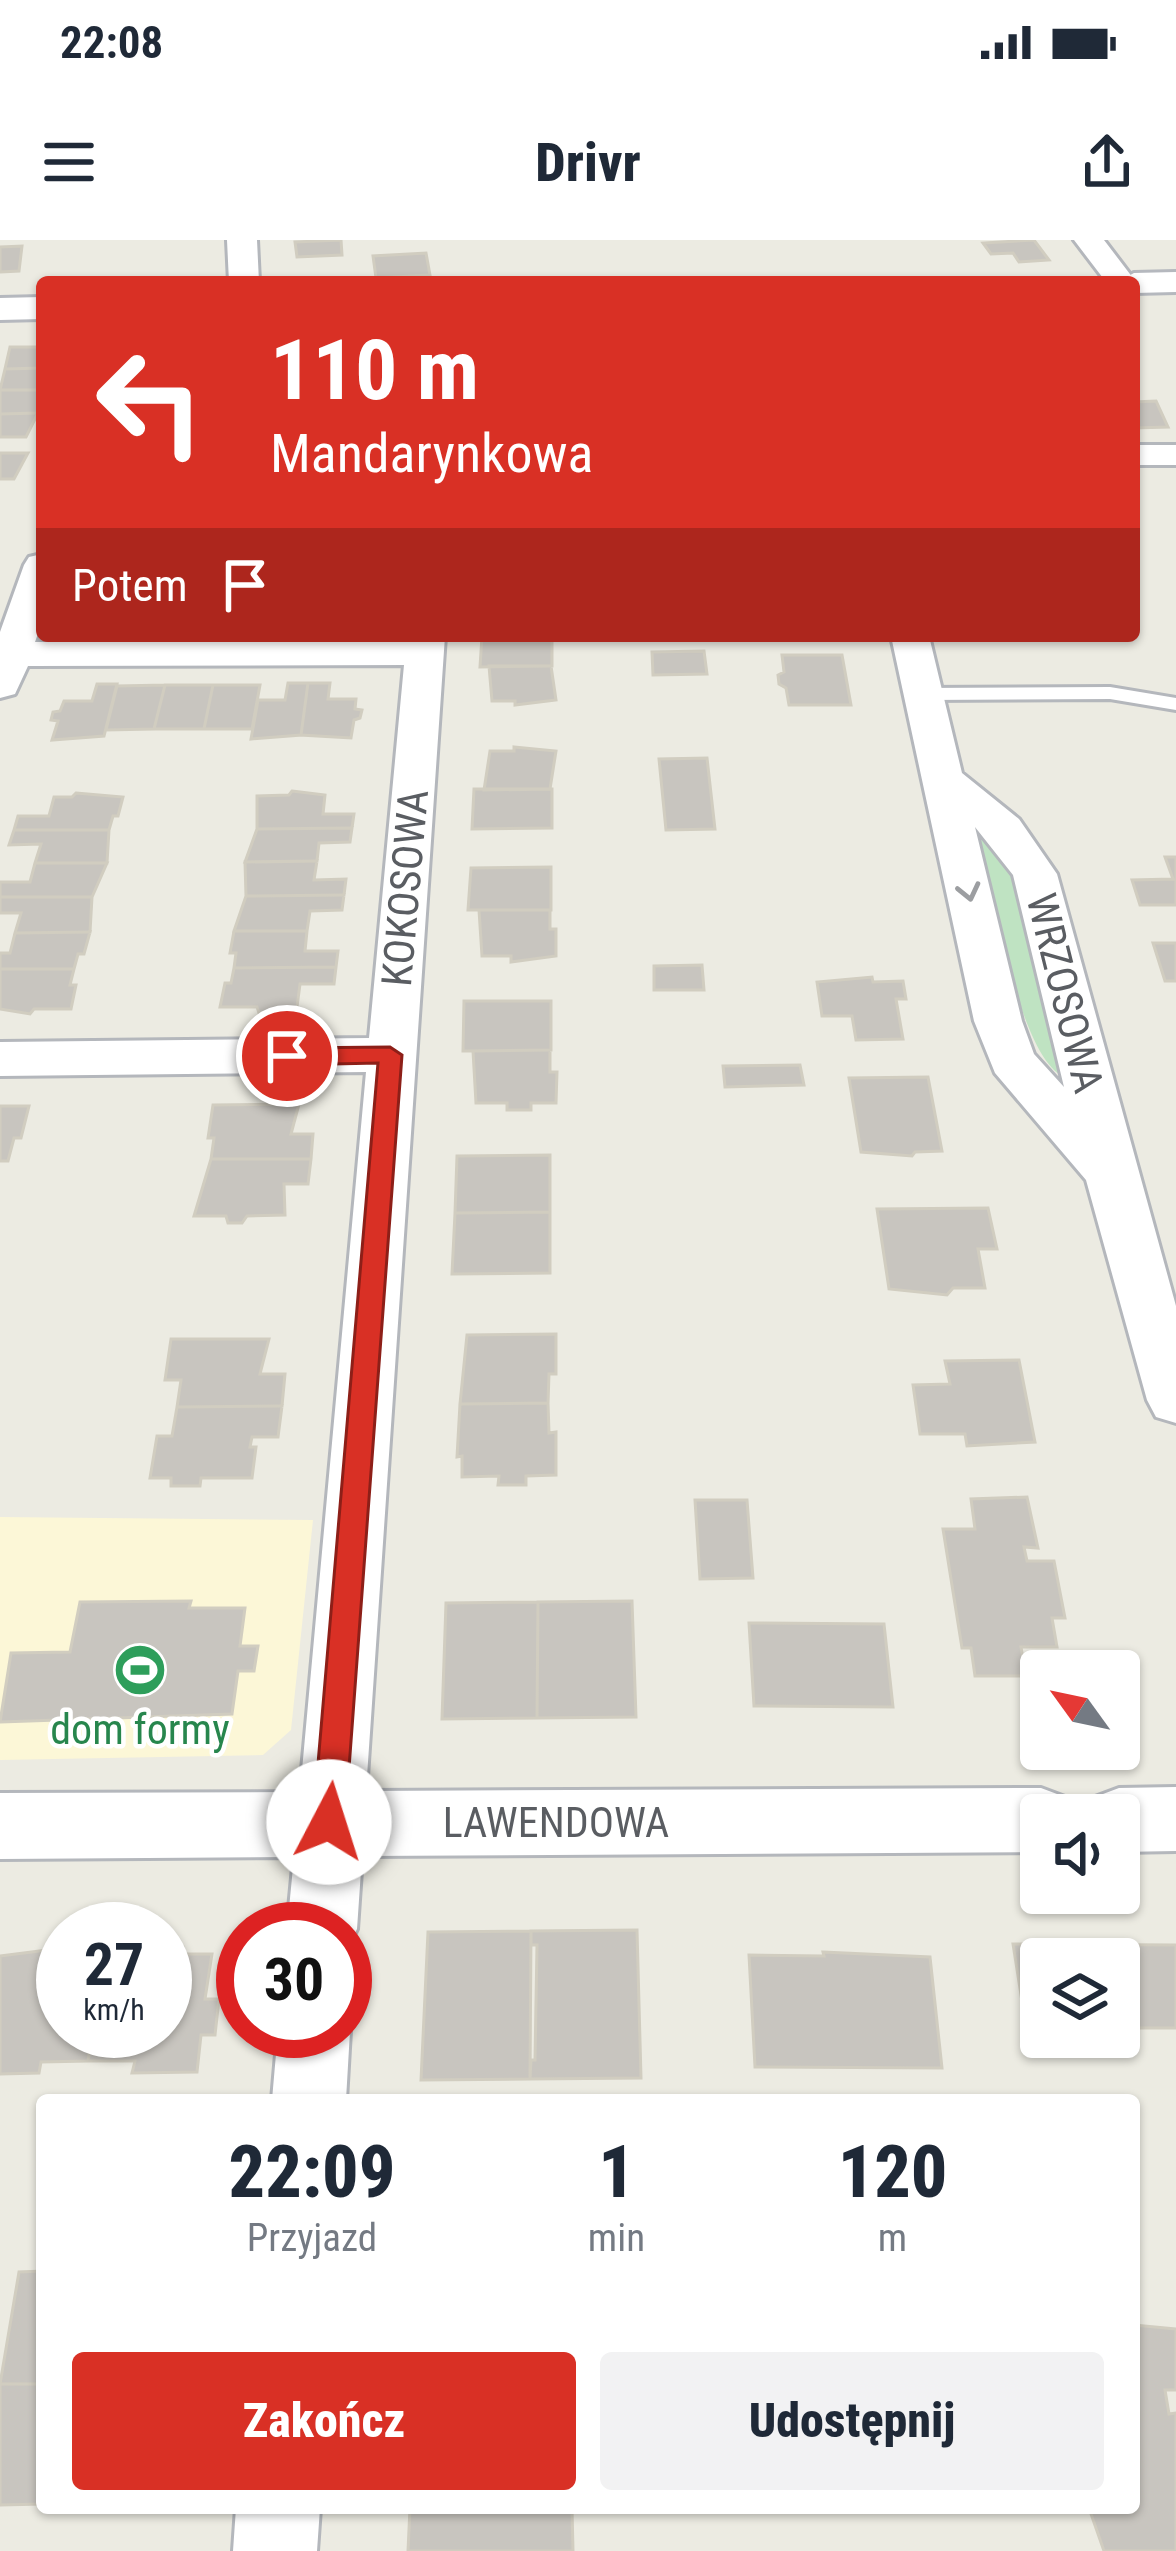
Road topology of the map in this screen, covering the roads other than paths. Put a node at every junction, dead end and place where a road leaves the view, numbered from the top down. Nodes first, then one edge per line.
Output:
1 (242, 240) edge
2 (1089, 240) edge
3 (244, 276) edge
4 (1116, 276) edge
5 (1176, 282) edge
6 (1140, 283) edge
7 (36, 308) edge
8 (0, 310) edge
9 (1140, 455) edge
10 (1176, 455) edge
11 (36, 581) edge
12 (911, 642) edge
13 (425, 644) edge
14 (4, 666) edge
15 (922, 694) junction
16 (1174, 704) edge
17 (943, 778) junction
18 (390, 1055) junction
19 (0, 1059) edge
20 (1110, 1173) junction
21 (1176, 1400) edge
22 (1020, 1820) edge
23 (1140, 1820) edge
24 (1176, 1820) edge
25 (329, 1822) junction
26 (0, 1826) edge
27 (324, 1902) edge
28 (312, 2058) edge
29 (309, 2094) edge
30 (278, 2514) edge
31 (275, 2551) edge

1 - 3 street
2 - 4 street
5 - 6 street
7 - 8 street
9 - 10 street
11 - 14 street
12 - 15 street, WRZOSOWA
13 - 14 street
13 - 18 street, KOKOSOWA
15 - 16 lane
15 - 17 street, WRZOSOWA
17 -> 20 street, WRZOSOWA
17 - 20 street, WRZOSOWA
18 - 19 street
18 - 25 street, KOKOSOWA
20 - 21 street, WRZOSOWA
22 - 25 street, LAWENDOWA
23 - 24 street
25 - 26 street, LAWENDOWA
25 - 27 street, KOKOSOWA
28 - 29 street
30 - 31 street

